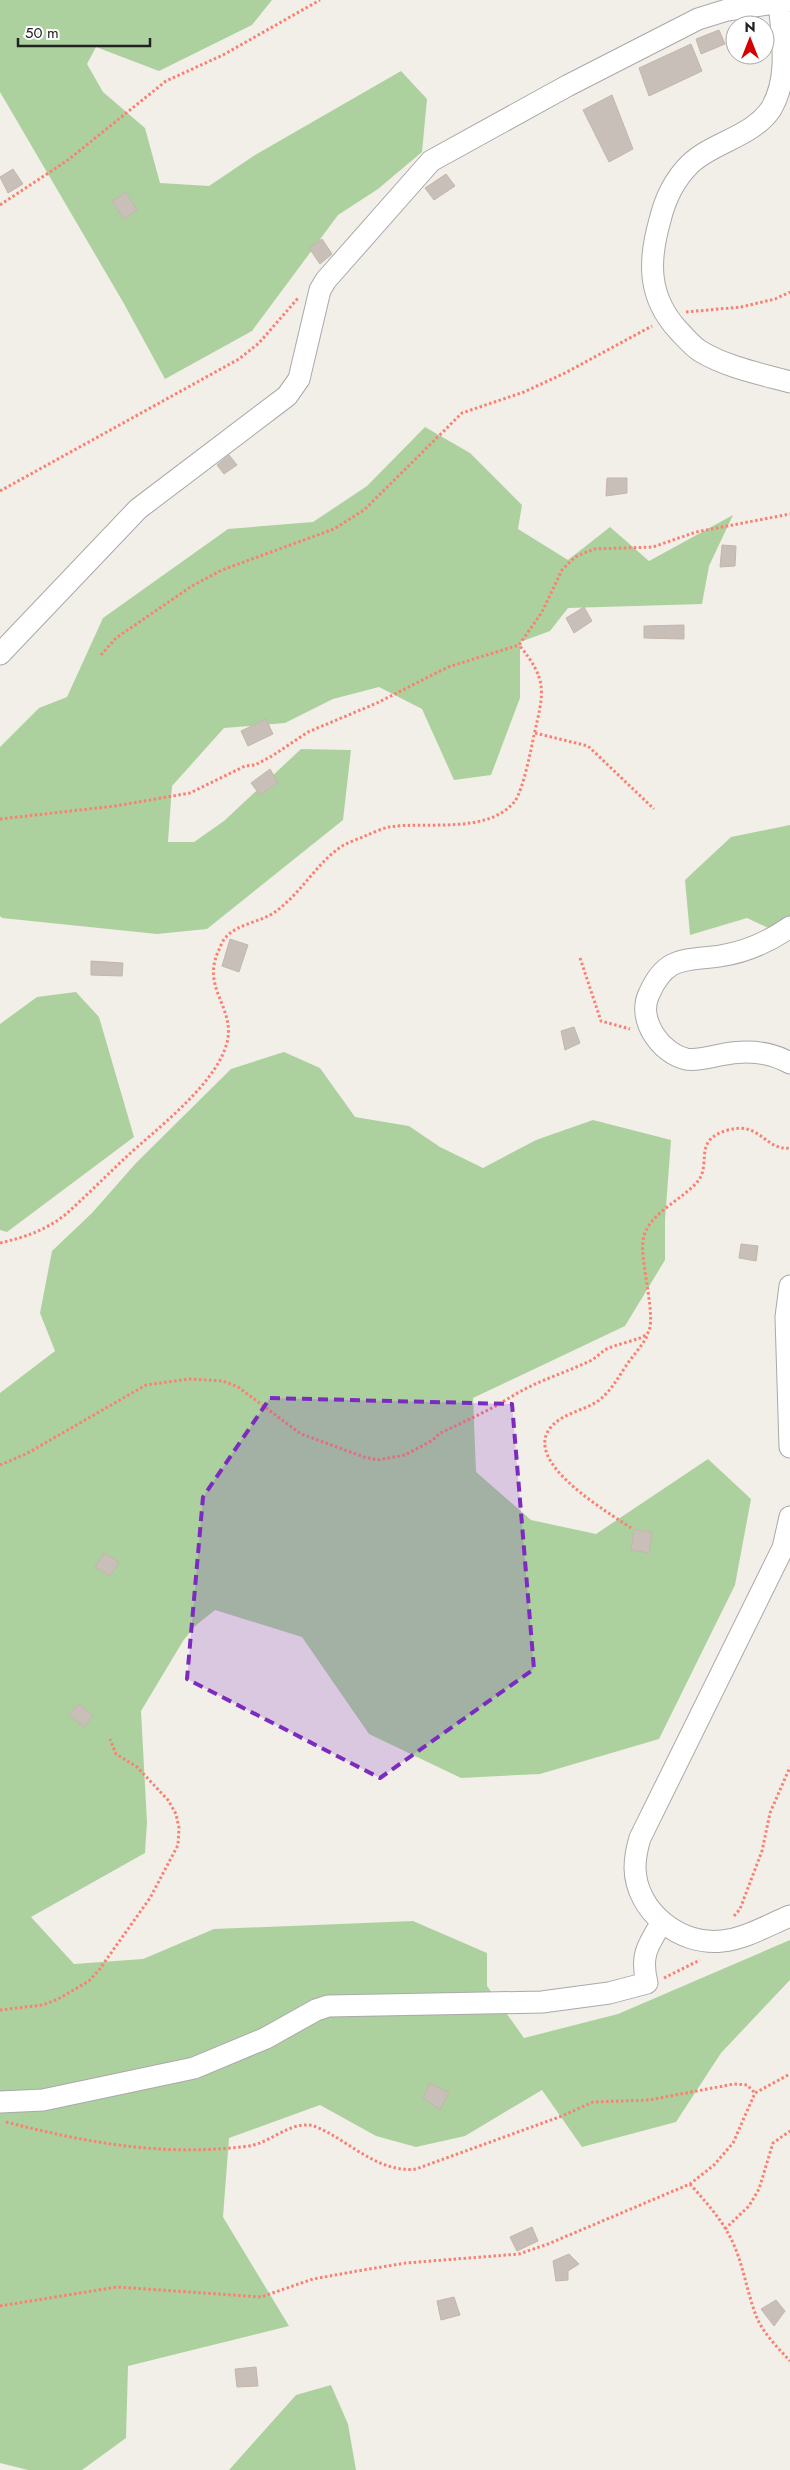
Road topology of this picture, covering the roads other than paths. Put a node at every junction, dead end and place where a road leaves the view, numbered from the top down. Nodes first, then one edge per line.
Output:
1 (784, 1) edge
2 (790, 382) edge
3 (0, 654) edge
4 (790, 927) edge
5 (790, 1063) edge
6 (790, 1286) edge
7 (790, 1447) edge
8 (790, 1518) edge
9 (790, 1916) edge
10 (662, 1922) junction
11 (0, 2102) edge

1 - 2 street
1 - 3 street
4 - 5 street
6 - 7 street
8 - 10 street
9 - 10 street
10 - 11 street

